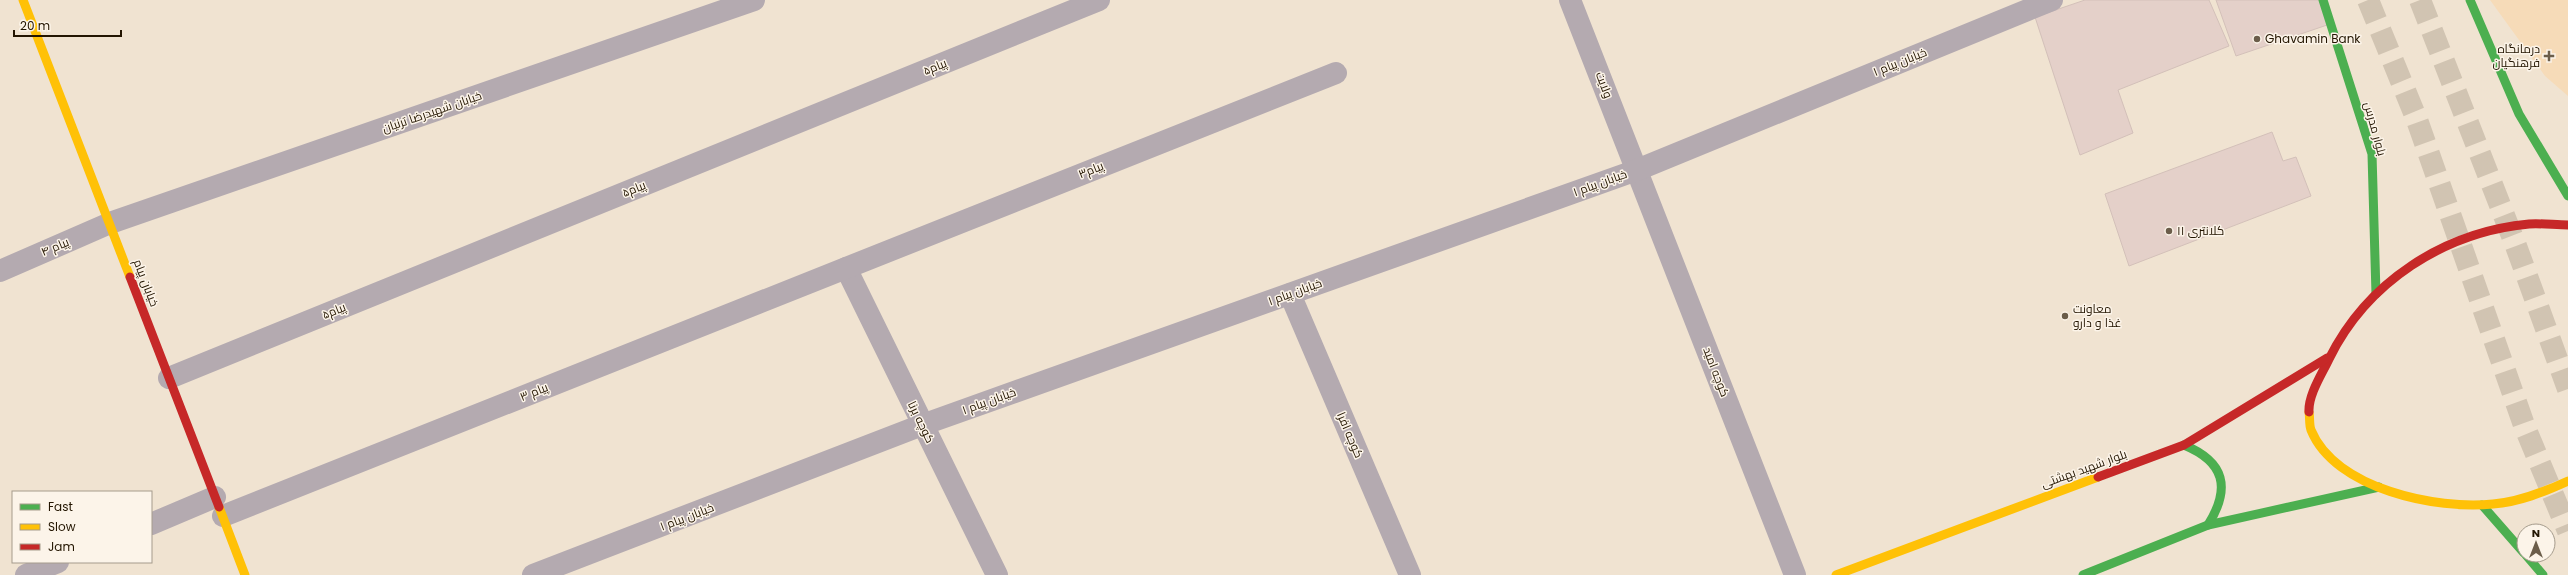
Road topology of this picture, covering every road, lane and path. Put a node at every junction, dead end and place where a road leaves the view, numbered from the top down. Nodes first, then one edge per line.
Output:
1 (23, 0) edge
2 (754, 0) edge
3 (1099, 0) edge
4 (1570, 0) edge
5 (2052, 0) edge
6 (2323, 0) edge
7 (2470, 0) edge
8 (1336, 73) dead end
9 (1637, 170) junction
10 (2568, 196) edge
11 (110, 223) junction
12 (2568, 225) edge
13 (846, 268) junction
14 (0, 271) edge
15 (1290, 294) junction
16 (2376, 294) junction
17 (2327, 358) junction
18 (169, 378) junction
19 (922, 425) junction
20 (2184, 445) junction
21 (2568, 482) edge
22 (2379, 487) junction
23 (2482, 505) junction
24 (219, 507) junction
25 (152, 524) edge
26 (2208, 525) junction
27 (2516, 544) edge
28 (56, 563) edge
29 (2533, 563) edge
30 (26, 575) edge
31 (245, 575) edge
32 (533, 575) edge
33 (997, 575) edge
34 (1410, 575) edge
35 (1795, 575) edge
36 (1836, 575) edge
37 (2083, 575) edge
38 (2543, 575) edge

1 - 11 main road, خیابان پیام
2 - 11 street, خیابان شهیدرضا ترنیان
3 - 18 street, پیام۵
4 - 9 street, ولایت
5 - 9 street, خیابان پیام ۱
6 - 16 main road, بلوار مدرس
7 - 10 main road
8 - 13 street, پیام۳
9 - 15 street, خیابان پیام ۱
9 - 35 street, کوچه امید
11 - 14 street, پیام ۴
11 - 18 main road, خیابان پیام
12 - 16 main road
13 - 19 street, کوچه برنا
13 - 24 street, پیام ۳
15 - 19 street, خیابان پیام ۱
15 - 34 street, کوچه افرا
16 - 17 main road
17 - 20 main road, بلوار شهید بهشتی
17 - 22 main road
18 - 24 main road, خیابان پیام
19 - 32 street, خیابان پیام ۱
19 - 33 street, کوچه برنا
20 - 26 main road
20 - 36 main road, بلوار شهید بهشتی
21 - 23 main road
22 - 23 main road
22 - 26 main road
23 - 27 main road
24 - 25 street, پیام ۳
24 - 31 main road, خیابان پیام
26 - 37 main road
28 - 30 street
29 - 38 main road

